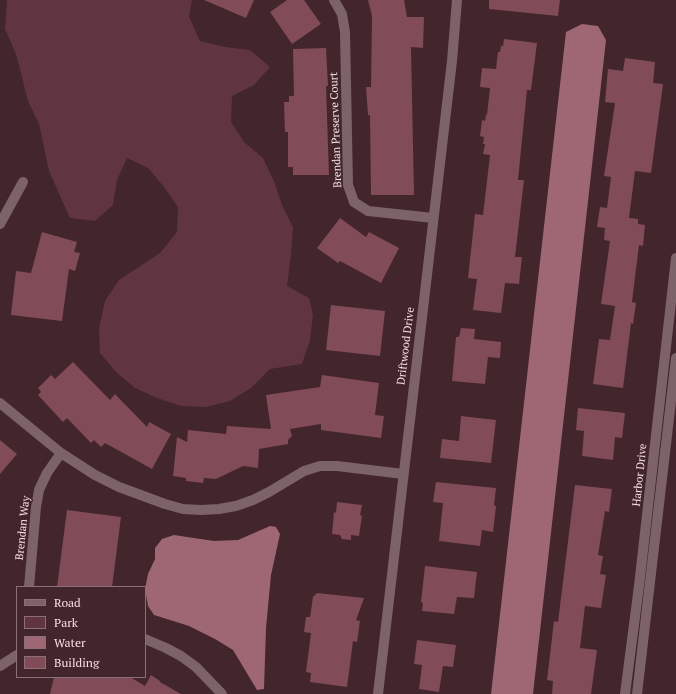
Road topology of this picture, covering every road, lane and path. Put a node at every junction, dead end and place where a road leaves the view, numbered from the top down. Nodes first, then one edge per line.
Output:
1 (334, 0) edge
2 (457, 0) edge
3 (23, 182) dead end
4 (433, 218) junction
5 (0, 224) edge
6 (676, 258) edge
7 (676, 358) edge
8 (0, 403) edge
9 (62, 453) junction
10 (403, 474) junction
11 (29, 586) edge
12 (146, 639) edge
13 (16, 656) edge
14 (0, 666) edge
15 (222, 694) edge
16 (378, 694) edge
17 (625, 694) edge
18 (637, 694) edge

1 - 4 street, Brendan Preserve Court
2 - 4 street, Driftwood Drive
3 - 5 street
4 - 10 street, Driftwood Drive
6 - 17 street, Harbor Drive
7 - 18 street, Harbor Drive
8 - 9 street
9 - 10 street
9 - 11 street, Brendan Way
10 - 16 street, Driftwood Drive
12 - 15 street
13 - 14 street

